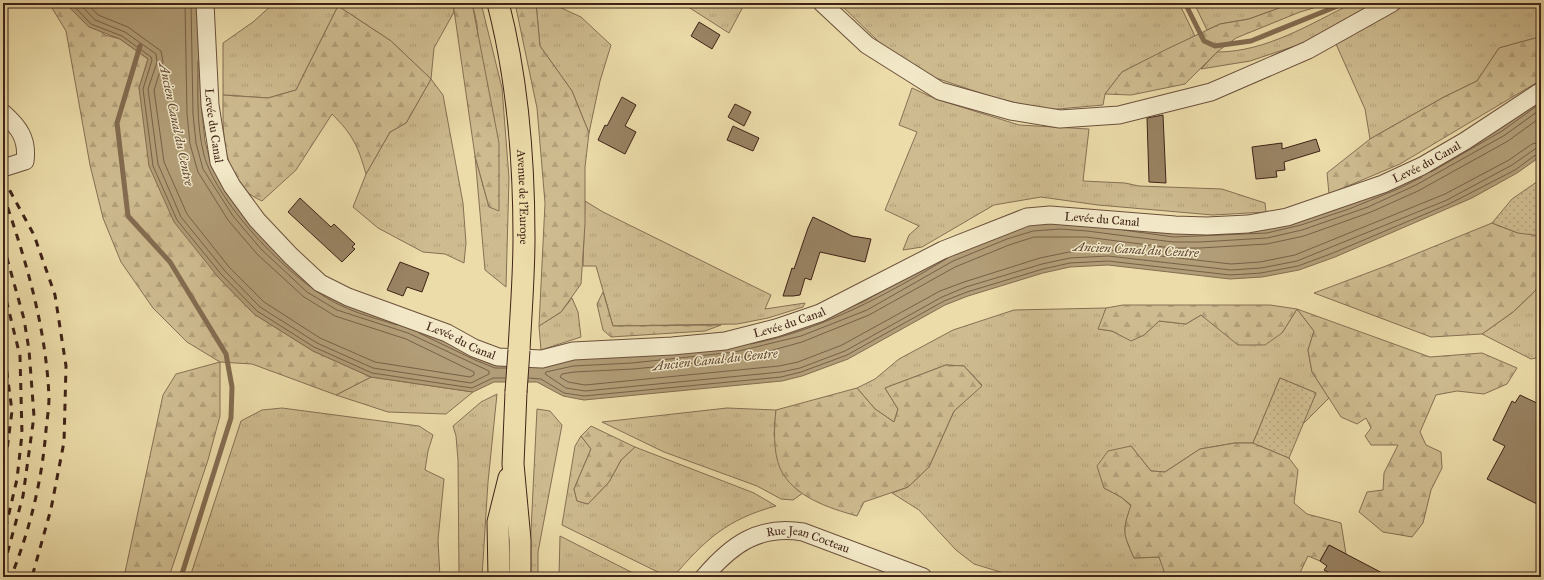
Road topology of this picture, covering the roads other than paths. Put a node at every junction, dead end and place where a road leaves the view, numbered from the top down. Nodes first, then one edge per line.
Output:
1 (205, 3) edge
2 (498, 3) edge
3 (822, 3) edge
4 (1392, 3) edge
5 (1541, 91) edge
6 (3, 113) edge
7 (3, 168) edge
8 (513, 464) junction
9 (499, 577) edge
10 (520, 577) edge
11 (704, 577) edge
12 (923, 577) edge

1 - 5 street, Levée du Canal
2 - 8 main road, Avenue de l'Europe, bridge
3 - 4 street
6 - 7 street
8 - 9 main road
8 - 10 main road
11 - 12 street, Rue Jean Cocteau

